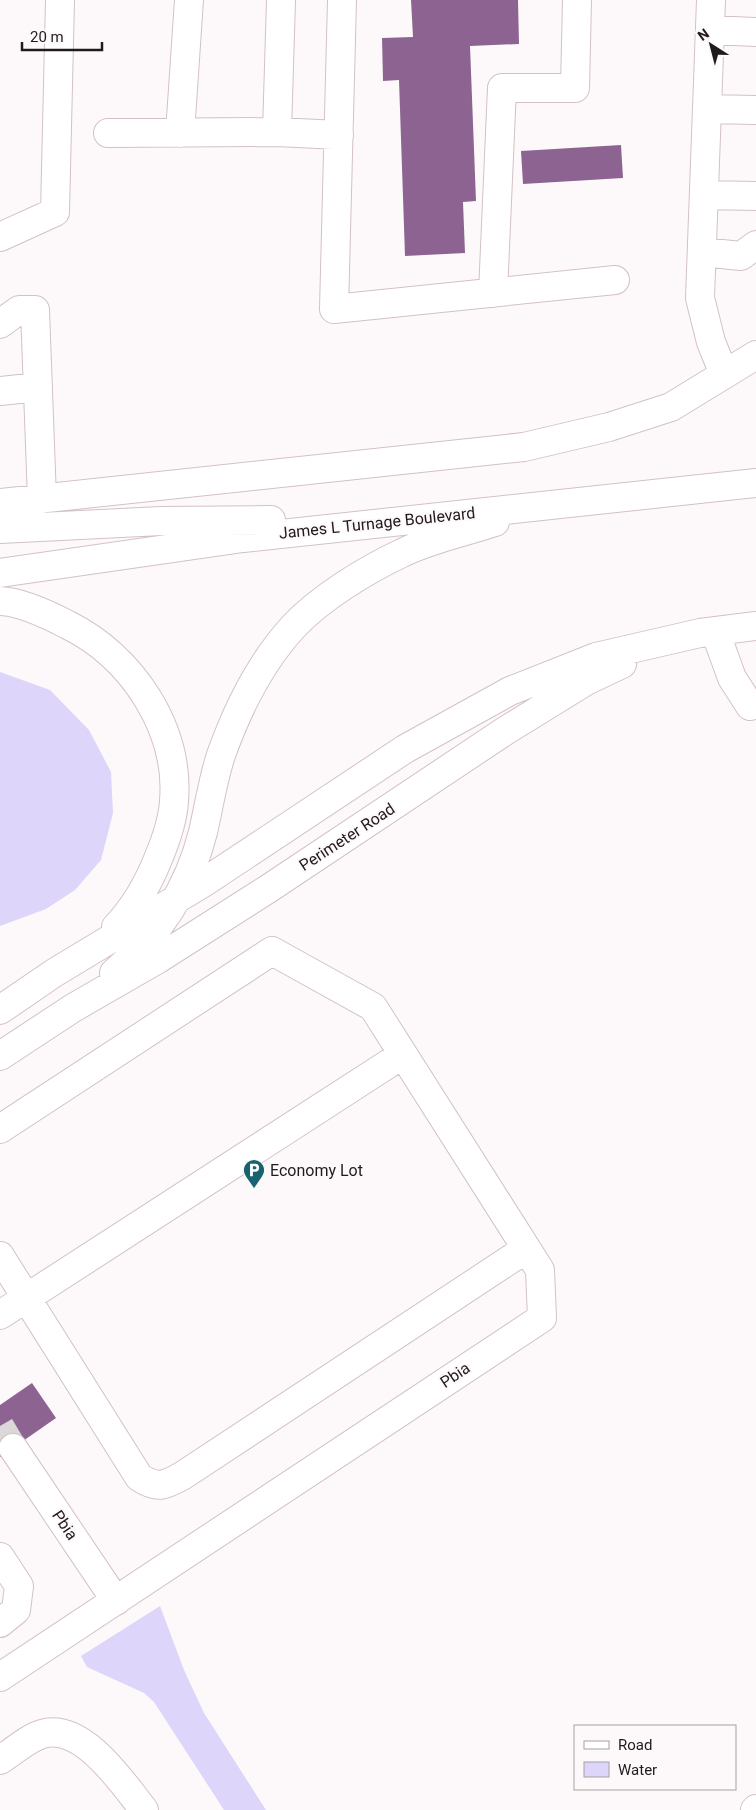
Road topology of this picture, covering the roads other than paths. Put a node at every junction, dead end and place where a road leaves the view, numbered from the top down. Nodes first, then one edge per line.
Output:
1 (60, 0) edge
2 (189, 0) edge
3 (281, 0) edge
4 (342, 0) edge
5 (577, 0) edge
6 (711, 0) edge
7 (710, 30) junction
8 (756, 32) edge
9 (707, 109) junction
10 (756, 110) edge
11 (277, 132) junction
12 (108, 133) dead end
13 (180, 133) junction
14 (339, 135) junction
15 (704, 195) junction
16 (756, 196) edge
17 (0, 237) edge
18 (756, 246) edge
19 (702, 252) junction
20 (615, 280) dead end
21 (492, 293) junction
22 (0, 324) edge
23 (756, 355) edge
24 (724, 374) junction
25 (38, 387) junction
26 (0, 391) edge
27 (756, 483) edge
28 (42, 499) junction
29 (0, 503) edge
30 (547, 506) junction
31 (381, 523) junction
32 (0, 528) edge
33 (0, 573) edge
34 (0, 601) edge
35 (756, 626) edge
36 (708, 632) junction
37 (750, 706) dead end
38 (178, 897) junction
39 (97, 947) junction
40 (73, 1008) junction
41 (0, 1010) edge
42 (402, 1055) junction
43 (0, 1056) edge
44 (0, 1129) edge
45 (526, 1249) junction
46 (0, 1256) edge
47 (27, 1298) junction
48 (0, 1315) edge
49 (13, 1448) tunnel mouth
50 (0, 1557) edge
51 (116, 1601) junction
52 (0, 1623) edge
53 (0, 1677) edge
54 (0, 1760) edge
55 (144, 1810) edge

1 - 17 street
2 - 13 street
3 - 11 street
4 - 14 street
5 - 21 street
6 - 7 street
7 - 8 street
7 - 9 street
9 - 10 street
9 - 15 street
11 - 13 street
11 - 14 street
12 - 13 street
14 - 21 street
15 - 16 street
15 - 19 street
18 - 19 street
19 - 24 street
20 - 21 street
22 - 25 street
23 - 24 street
24 - 28 street
25 - 26 street
25 - 28 street
27 - 30 street, James L Turnage Boulevard
28 - 29 street
30 - 31 street, James L Turnage Boulevard
30 - 38 street
31 - 32 street
31 - 33 street, James L Turnage Boulevard
34 - 39 street
35 - 36 street, Perimeter Road
36 - 37 street
36 - 38 street, Perimeter Road
36 - 40 street, Perimeter Road
38 - 39 street, Perimeter Road
38 - 40 street
39 - 41 street, Perimeter Road
40 - 43 street, Perimeter Road
42 - 44 street, Pbia
42 - 45 street, Pbia
42 - 47 street
45 - 47 street
45 - 51 street, Pbia
46 - 47 street
47 - 48 street
49 - 51 street, Pbia
50 - 52 street
51 - 53 street, Pbia
54 - 55 street

